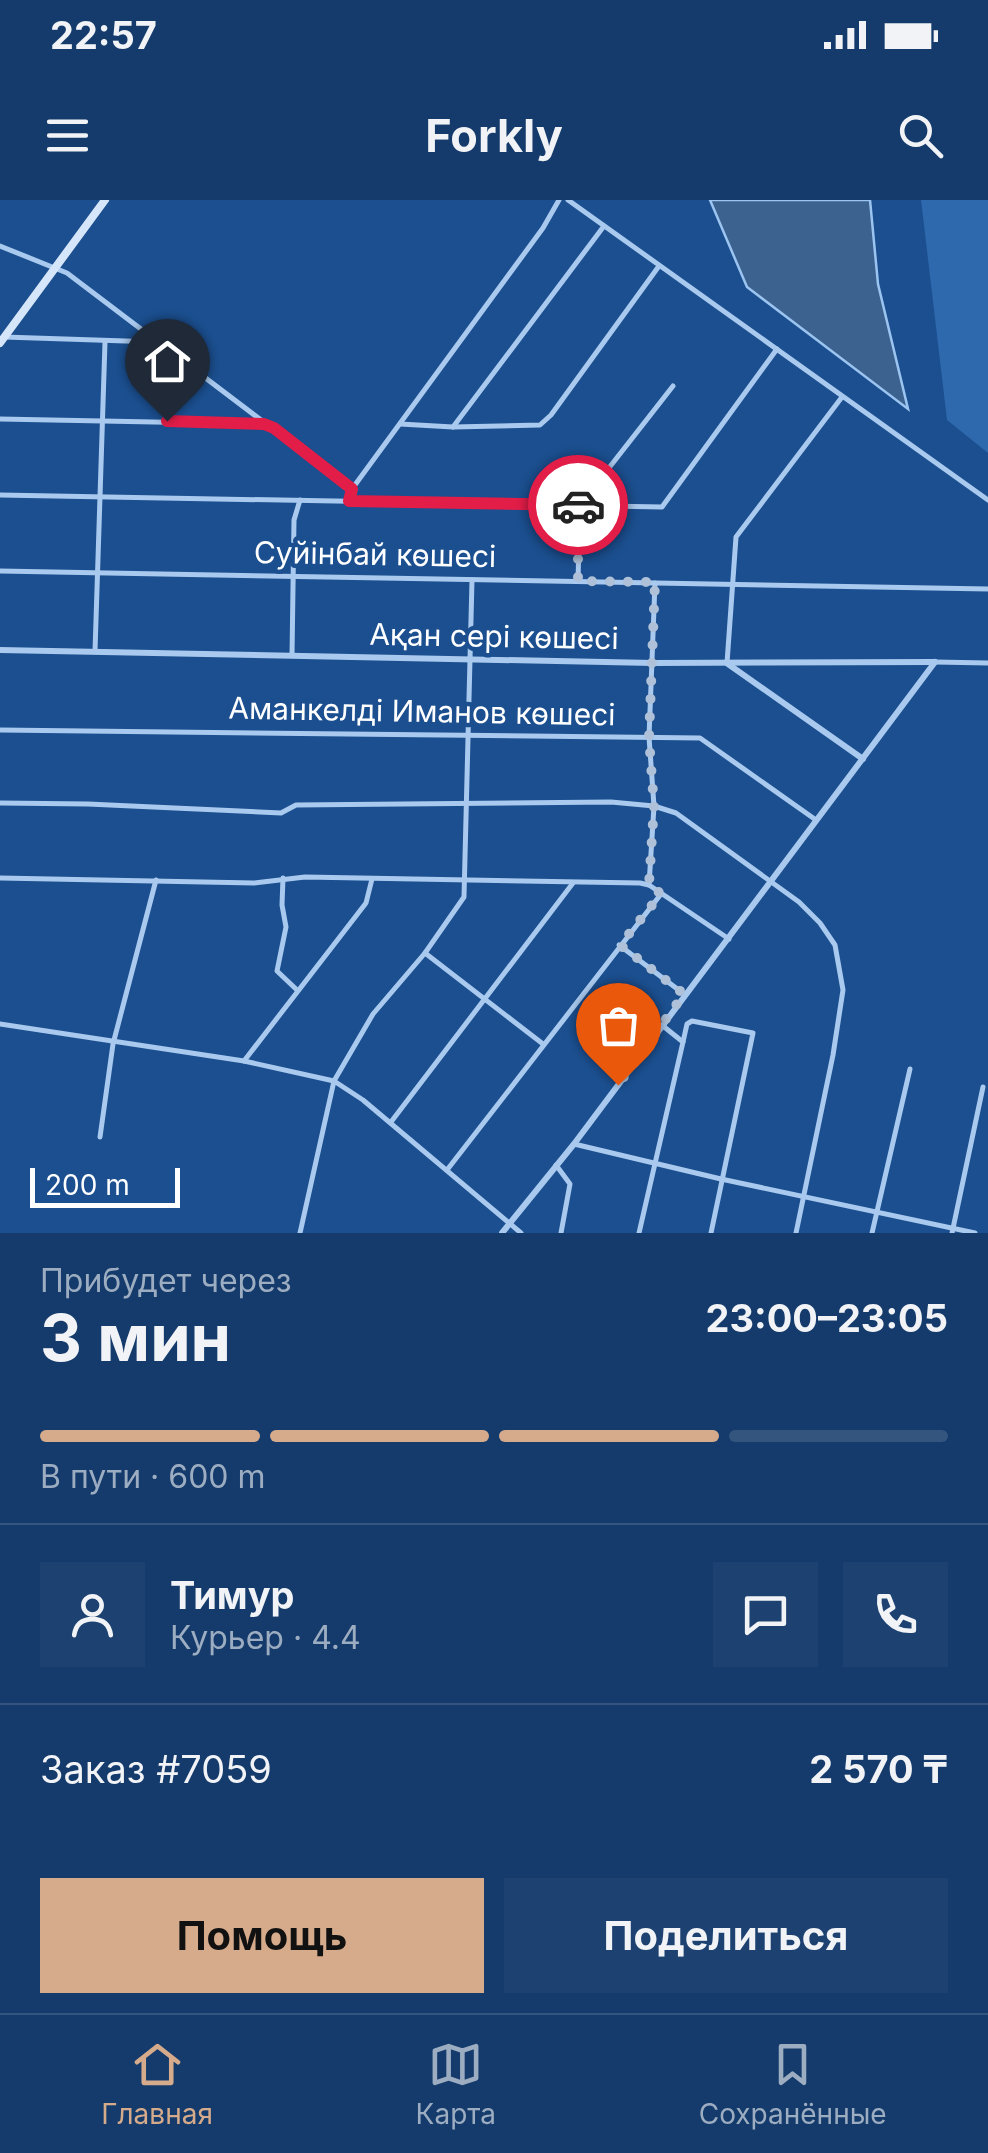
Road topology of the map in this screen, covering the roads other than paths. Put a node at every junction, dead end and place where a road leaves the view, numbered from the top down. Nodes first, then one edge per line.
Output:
1 (104, 200) edge
2 (559, 200) edge
3 (568, 200) edge
4 (604, 226) junction
5 (0, 246) edge
6 (659, 266) junction
7 (53, 268) junction
8 (2, 340) edge
9 (105, 342) junction
10 (158, 342) junction
11 (777, 350) junction
12 (673, 386) dead end
13 (842, 397) junction
14 (0, 419) edge
15 (102, 419) junction
16 (264, 424) junction
17 (400, 424) junction
18 (453, 427) junction
19 (352, 489) junction
20 (0, 495) edge
21 (101, 496) junction
22 (300, 500) junction
23 (988, 500) edge
24 (349, 501) junction
25 (580, 505) junction
26 (0, 571) edge
27 (96, 572) junction
28 (293, 575) junction
29 (472, 580) junction
30 (578, 581) junction
31 (655, 582) junction
32 (730, 584) junction
33 (988, 588) edge
34 (0, 650) edge
35 (95, 651) junction
36 (292, 655) junction
37 (470, 659) junction
38 (654, 662) junction
39 (935, 662) junction
40 (727, 663) junction
41 (988, 663) edge
42 (0, 730) edge
43 (468, 734) junction
44 (649, 738) junction
45 (863, 759) junction
46 (0, 803) edge
47 (467, 804) junction
48 (654, 806) junction
49 (817, 821) junction
50 (0, 878) edge
51 (283, 878) junction
52 (372, 878) junction
53 (156, 880) junction
54 (465, 880) junction
55 (770, 881) junction
56 (572, 883) junction
57 (649, 884) junction
58 (661, 894) junction
59 (729, 938) junction
60 (620, 945) junction
61 (424, 953) junction
62 (297, 990) junction
63 (684, 994) junction
64 (484, 999) junction
65 (0, 1024) edge
66 (663, 1026) junction
67 (683, 1042) junction
68 (113, 1044) junction
69 (543, 1044) junction
70 (244, 1062) junction
71 (910, 1070) dead end
72 (334, 1081) junction
73 (983, 1087) dead end
74 (390, 1122) junction
75 (100, 1138) dead end
76 (574, 1144) junction
77 (654, 1163) junction
78 (556, 1165) junction
79 (447, 1170) junction
80 (721, 1179) junction
81 (804, 1196) junction
82 (876, 1212) junction
83 (508, 1224) junction
84 (952, 1230) edge
85 (300, 1233) edge
86 (502, 1233) edge
87 (521, 1233) edge
88 (561, 1233) edge
89 (639, 1233) edge
90 (711, 1233) edge
91 (796, 1233) edge
92 (872, 1233) edge
93 (976, 1233) edge

1 - 7 main road
2 - 17 street
3 - 4 street
4 - 6 street
4 - 18 street
5 - 7 street
6 - 11 street
6 - 18 street
7 - 8 main road
7 - 10 street
8 - 9 street
9 - 10 street
9 - 15 street
10 - 16 street
11 - 13 street
11 - 25 street
12 - 25 street
13 - 23 street
13 - 32 street
14 - 15 street
15 - 16 street
15 - 21 street
16 - 19 street
17 - 18 street
17 - 19 street
19 - 24 street
20 - 21 street
21 - 22 street
21 - 27 street
22 - 24 street
22 - 28 street
24 - 25 street
25 - 30 street
26 - 27 street, Суйінбай көшесі
27 - 28 street, Суйінбай көшесі
27 - 35 street
28 - 29 street, Суйінбай көшесі
28 - 36 street
29 - 30 street, Суйінбай көшесі
29 - 37 street
30 - 31 street, Суйінбай көшесі
31 - 32 street, Суйінбай көшесі
31 - 38 street
32 - 33 street, Суйінбай көшесі
32 - 40 street
34 - 35 street, Ақан сері көшесі
35 - 36 street, Ақан сері көшесі
36 - 37 street, Ақан сері көшесі
37 - 38 street, Ақан сері көшесі
37 - 43 street
38 - 40 street, Ақан сері көшесі
38 - 44 street
39 - 40 street, Ақан сері көшесі
39 - 41 street, Ақан сері көшесі
39 - 45 street
40 - 45 street
42 - 43 street, Аманкелді Иманов көшесі
43 - 44 street, Аманкелді Иманов көшесі
43 - 47 street
44 - 48 street
44 - 49 street, Аманкелді Иманов көшесі
45 - 49 street
46 - 47 street
47 - 48 street
47 - 54 street
48 - 55 street
48 - 57 street
49 - 55 street
50 - 53 street
51 - 52 street
51 - 53 street
51 - 62 street
52 - 54 street
52 - 62 street
53 - 68 street
54 - 56 street
54 - 61 street
55 - 59 street
55 - 81 street
56 - 57 street
56 - 64 street
57 - 58 street
58 - 59 street
58 - 60 street
59 - 63 street
60 - 63 street
60 - 69 street
61 - 64 street
61 - 72 street
62 - 70 street
63 - 66 street
64 - 69 street
64 - 74 street
65 - 68 street
66 - 67 street
66 - 76 street
67 - 77 street
67 - 80 street
68 - 70 street
68 - 75 street
69 - 79 street
70 - 72 street
71 - 82 street
72 - 74 street
72 - 85 street
73 - 84 street
74 - 79 street
76 - 77 street
76 - 78 street
77 - 80 street
77 - 89 street
78 - 83 street
78 - 88 street
79 - 83 street
80 - 81 street
80 - 90 street
81 - 82 street
81 - 91 street
82 - 84 street
82 - 92 street
83 - 86 street
83 - 87 street
84 - 93 street

